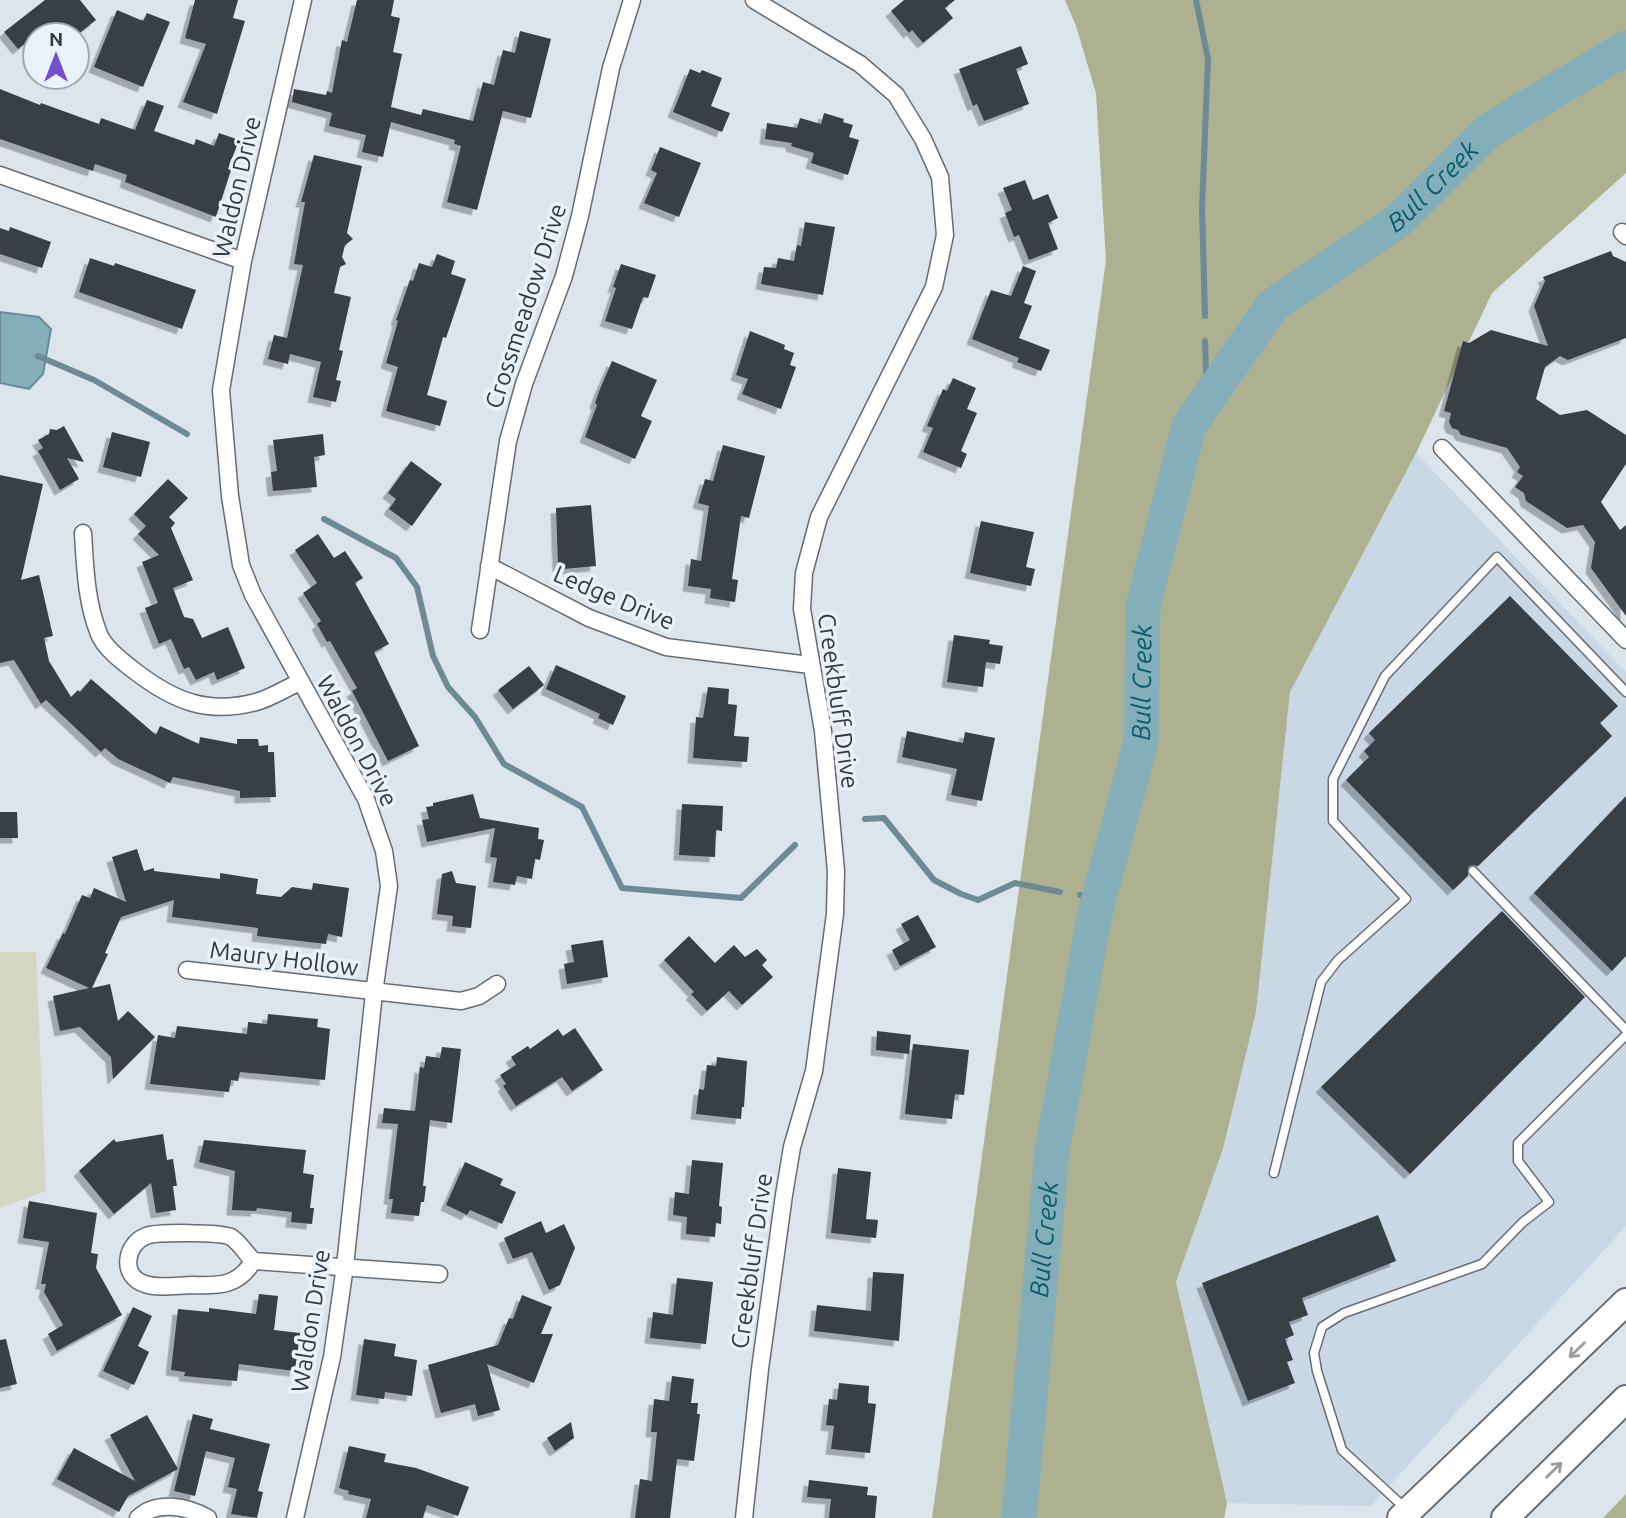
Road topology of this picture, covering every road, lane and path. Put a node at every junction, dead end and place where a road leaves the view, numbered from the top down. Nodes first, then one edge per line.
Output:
1 (303, 0) edge
2 (632, 0) edge
3 (754, 0) edge
4 (0, 175) edge
5 (243, 261) junction
6 (1442, 448) dead end
7 (83, 533) dead end
8 (489, 566) junction
9 (480, 630) dead end
10 (1626, 640) edge
11 (810, 665) junction
12 (300, 682) junction
13 (1626, 692) edge
14 (1473, 871) dead end
15 (187, 970) dead end
16 (497, 984) dead end
17 (374, 993) junction
18 (1626, 1030) edge
19 (1626, 1035) edge
20 (1273, 1173) dead end
21 (253, 1261) junction
22 (345, 1266) junction
23 (439, 1274) dead end
24 (1626, 1302) edge
25 (1626, 1399) edge
26 (1405, 1515) edge
27 (138, 1518) edge
28 (208, 1518) edge
29 (295, 1518) edge
30 (744, 1518) edge
31 (1505, 1518) edge

1 - 5 street, Waldon Drive
2 - 8 street, Crossmeadow Drive
3 - 11 street, Creekbluff Drive
4 - 5 street
5 - 12 street, Waldon Drive
6 - 10 street
7 - 12 street
8 - 9 street, Crossmeadow Drive
8 - 11 street, Ledge Drive
11 - 30 street, Creekbluff Drive
12 - 17 street, Waldon Drive
13 - 20 lane
14 - 18 lane
15 - 17 street, Maury Hollow
16 - 17 street, Maury Hollow
17 - 22 street, Waldon Drive
19 - 26 lane
21 - 21 street
21 - 22 street
22 - 23 street
22 - 29 street, Waldon Drive
24 -> 26 highway
31 -> 25 highway
27 - 28 street

